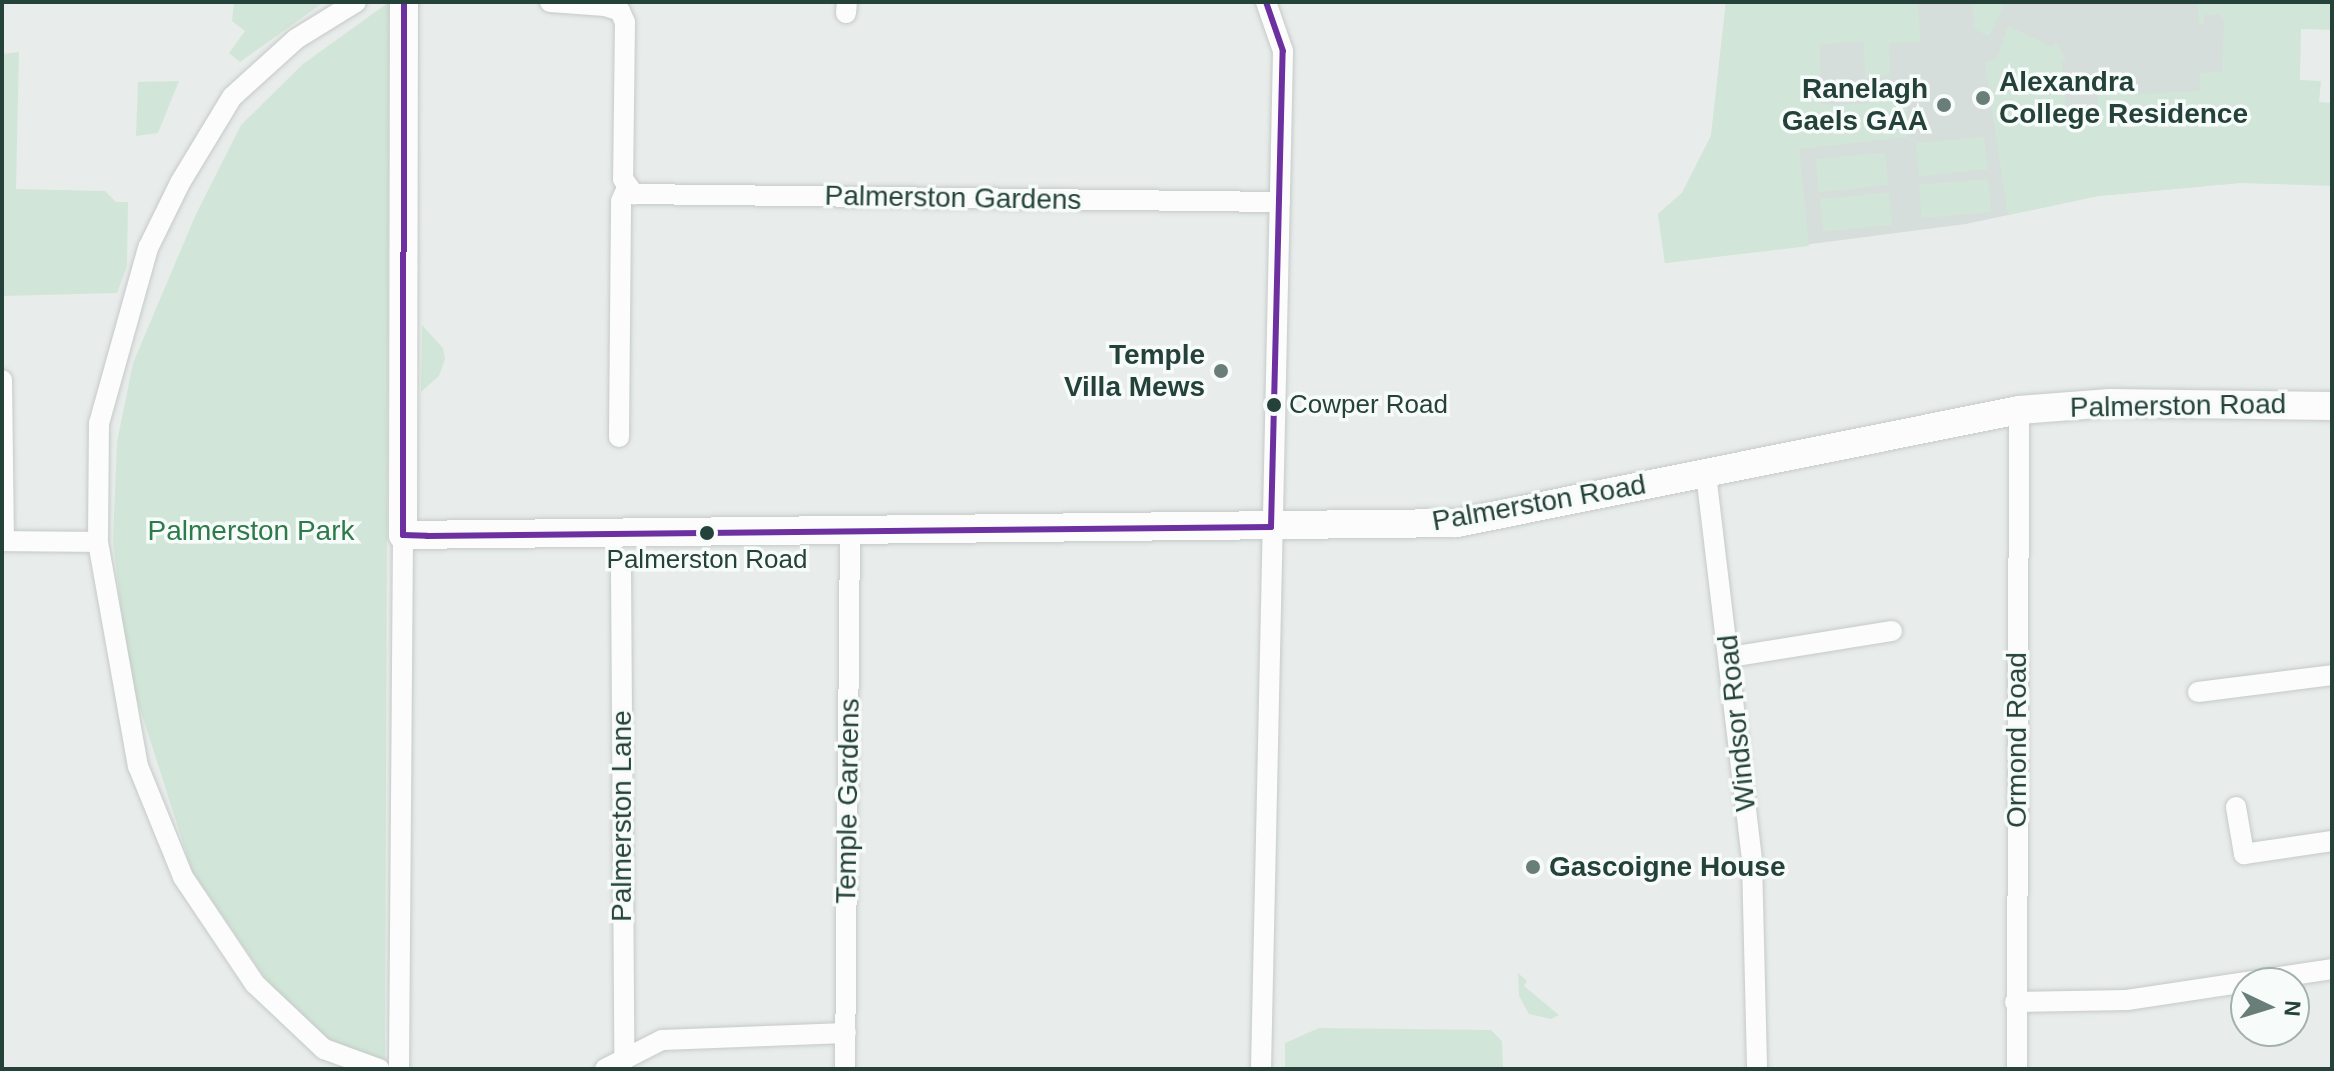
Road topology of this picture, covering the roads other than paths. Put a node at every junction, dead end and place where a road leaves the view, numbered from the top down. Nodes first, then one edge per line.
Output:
1 (356, 2) edge
2 (404, 2) edge
3 (550, 2) edge
4 (1266, 2) edge
5 (626, 190) junction
6 (1280, 202) junction
7 (2, 380) edge
8 (2332, 406) edge
9 (2019, 410) junction
10 (619, 437) dead end
11 (1706, 474) junction
12 (1271, 527) junction
13 (850, 533) junction
14 (403, 535) junction
15 (3, 541) edge
16 (98, 542) junction
17 (621, 572) dead end
18 (1892, 631) dead end
19 (1730, 657) junction
20 (2332, 675) edge
21 (2198, 692) dead end
22 (2236, 807) dead end
23 (2332, 841) edge
24 (2332, 969) edge
25 (2015, 1002) junction
26 (846, 1033) junction
27 (614, 1065) edge
28 (379, 1069) edge
29 (399, 1069) edge
30 (845, 1069) edge
31 (1261, 1069) edge
32 (1757, 1069) edge
33 (2017, 1069) edge

1 - 16 street
2 - 14 street
3 - 5 street
4 - 6 street
5 - 6 street, Palmerston Gardens
5 - 10 street
6 - 12 street
7 - 15 street
8 - 9 street, Palmerston Road
9 - 11 street, Palmerston Road
9 - 25 street, Ormond Road
11 - 12 street, Palmerston Road
11 - 19 street, Windsor Road
12 - 13 street, Palmerston Road
12 - 31 street
13 - 14 street, Palmerston Road
13 - 26 street, Temple Gardens
14 - 29 street
15 - 16 street
16 - 28 street
17 - 27 street, Palmerston Lane
18 - 19 street
19 - 32 street, Windsor Road
20 - 21 street
22 - 23 street
24 - 25 street
25 - 33 street, Ormond Road
26 - 27 street
26 - 30 street, Temple Gardens

